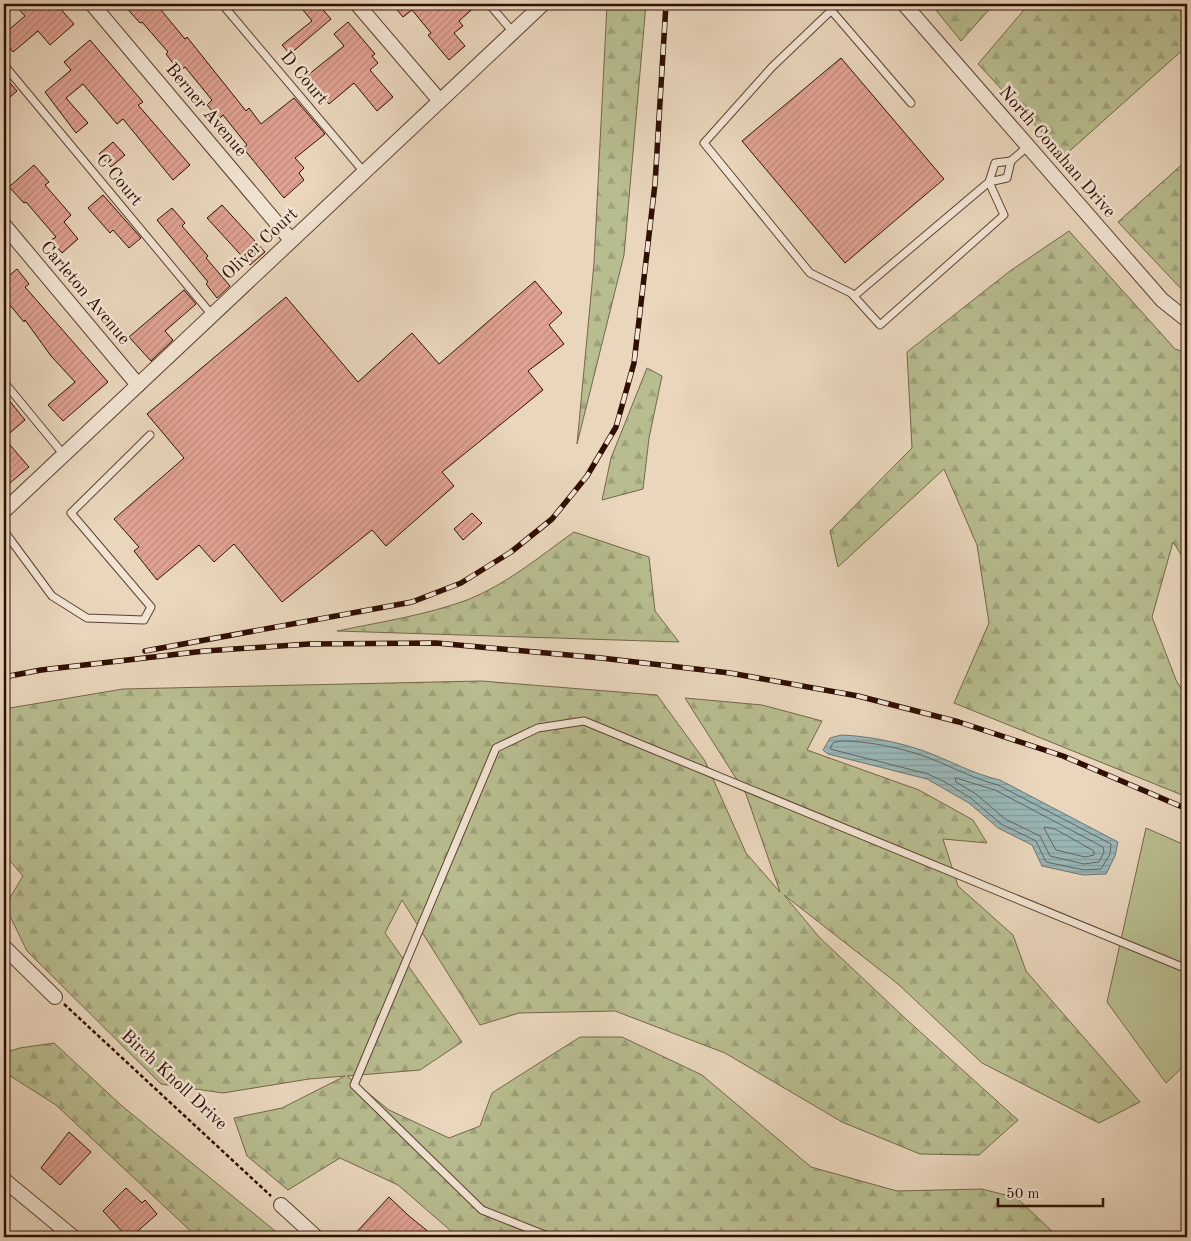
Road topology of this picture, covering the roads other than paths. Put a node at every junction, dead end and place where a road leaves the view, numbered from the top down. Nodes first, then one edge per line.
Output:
1 (92, 4) edge
2 (222, 4) edge
3 (357, 4) edge
4 (489, 4) edge
5 (543, 4) edge
6 (838, 4) edge
7 (904, 4) edge
8 (831, 10) junction
9 (513, 32) junction
10 (4, 65) edge
11 (440, 101) junction
12 (911, 103) dead end
13 (1028, 147) junction
14 (1012, 161) junction
15 (364, 172) junction
16 (988, 182) junction
17 (4, 225) edge
18 (291, 240) junction
19 (854, 296) junction
20 (212, 315) junction
21 (1187, 320) edge
22 (4, 382) edge
23 (138, 385) junction
24 (150, 435) dead end
25 (64, 454) junction
26 (4, 511) edge
27 (4, 531) edge
28 (4, 947) edge
29 (9, 960) edge
30 (1187, 969) edge
31 (56, 996) road end
32 (4, 1180) edge
33 (281, 1205) road end
34 (73, 1237) edge
35 (316, 1237) edge
36 (550, 1237) edge

1 - 18 street, Berner Avenue
2 - 15 lane, D Court
3 - 11 street
4 - 9 lane
5 - 9 street, Oliver Court
6 - 8 lane
7 - 13 street, North Conahan Drive
8 - 12 lane
8 - 19 lane
9 - 11 street, Oliver Court
10 - 20 lane, C Court
11 - 15 street, Oliver Court
13 - 14 lane
13 - 21 street, North Conahan Drive
14 - 16 lane
14 - 16 lane
15 - 18 street, Oliver Court
16 - 19 lane
16 - 19 lane
17 - 23 street, Carleton Avenue
18 - 20 street, Oliver Court
20 - 23 street, Oliver Court
22 - 25 lane
23 - 25 street, Oliver Court
24 - 27 lane
25 - 26 street, Oliver Court
28 - 29 street
29 - 31 street
30 - 36 lane
32 - 34 street
33 - 35 street

